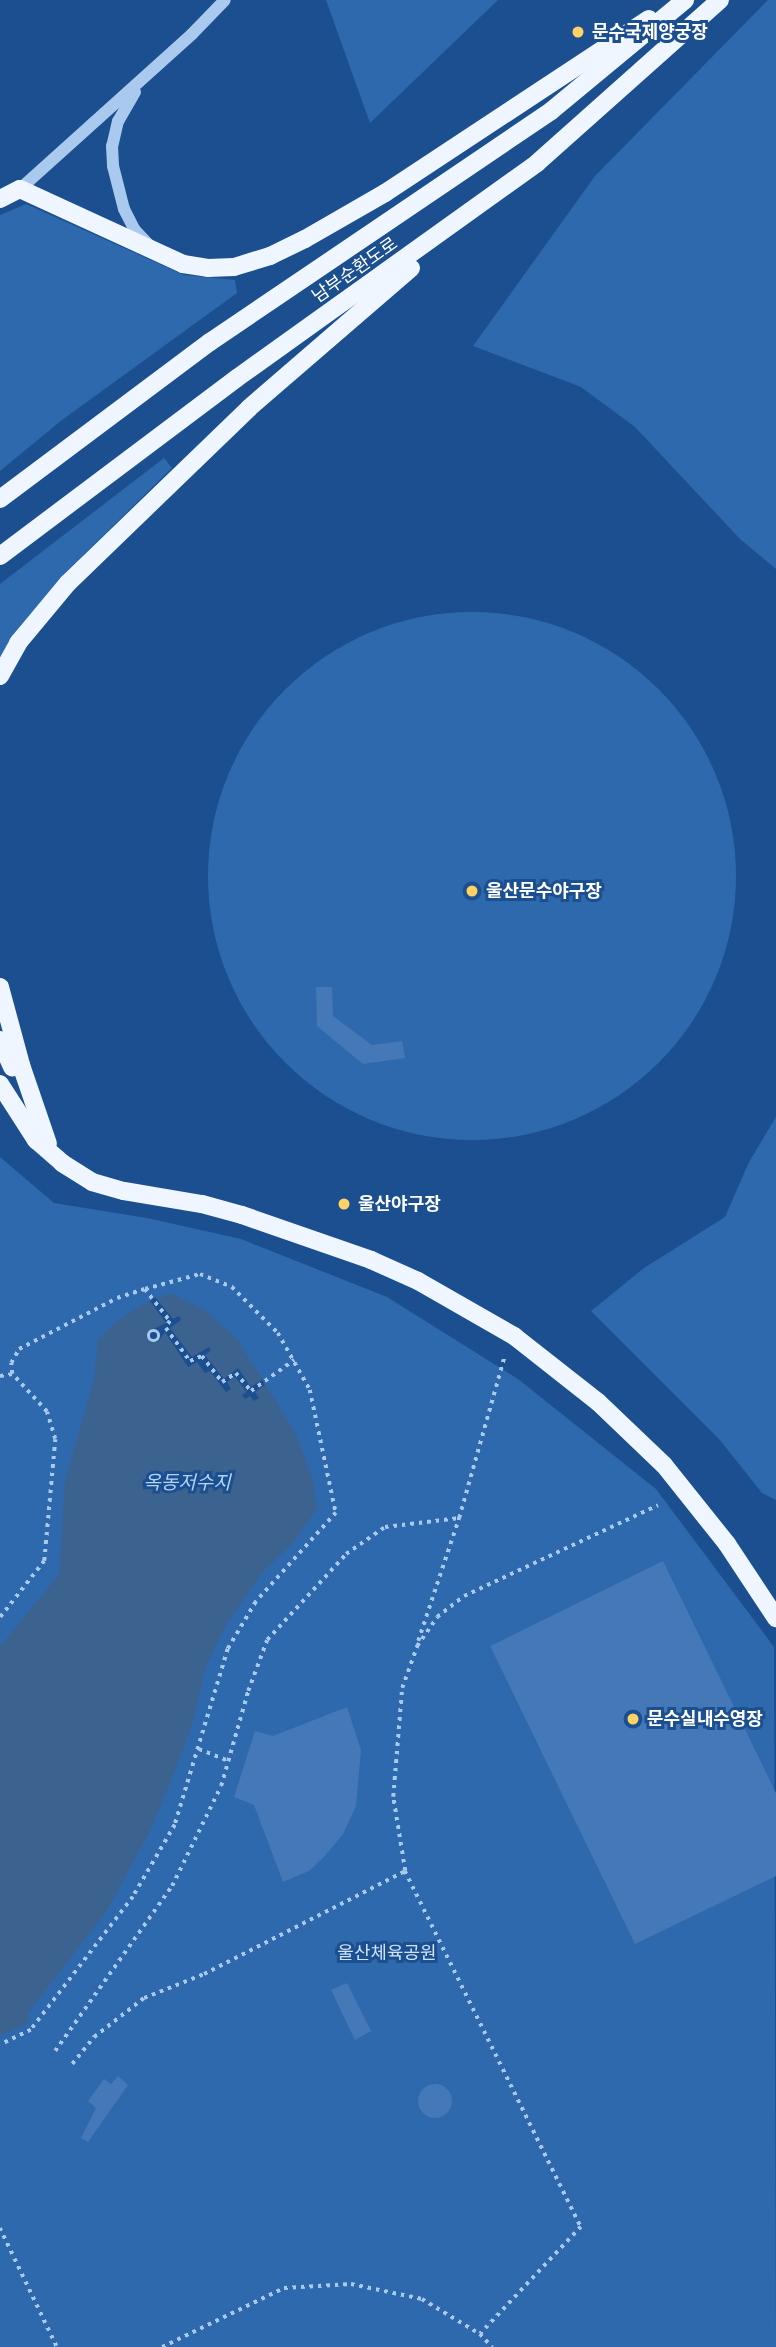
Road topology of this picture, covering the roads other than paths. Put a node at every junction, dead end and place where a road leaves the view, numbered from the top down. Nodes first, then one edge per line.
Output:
1 (225, 0) edge
2 (674, 0) edge
3 (685, 0) edge
4 (720, 0) edge
5 (142, 80) junction
6 (537, 163) junction
7 (20, 189) junction
8 (0, 200) edge
9 (163, 255) junction
10 (0, 499) edge
11 (0, 556) edge
12 (0, 676) edge
13 (0, 986) edge
14 (0, 1040) edge
15 (0, 1084) edge
16 (0, 1090) edge
17 (14, 1110) junction
18 (48, 1144) junction
19 (62, 1163) junction
20 (776, 1618) edge

1 - 5 lane
2 - 9 main road
3 - 10 main road, 남부순환도로
4 - 6 main road, 남부순환도로
5 - 7 lane
5 - 9 lane
6 - 11 main road, 남부순환도로
6 - 12 main road
7 - 8 main road
7 - 9 main road
13 - 18 main road
14 - 18 main road
15 - 17 main road
16 - 17 main road
17 - 19 main road
18 - 19 main road
19 - 20 main road

